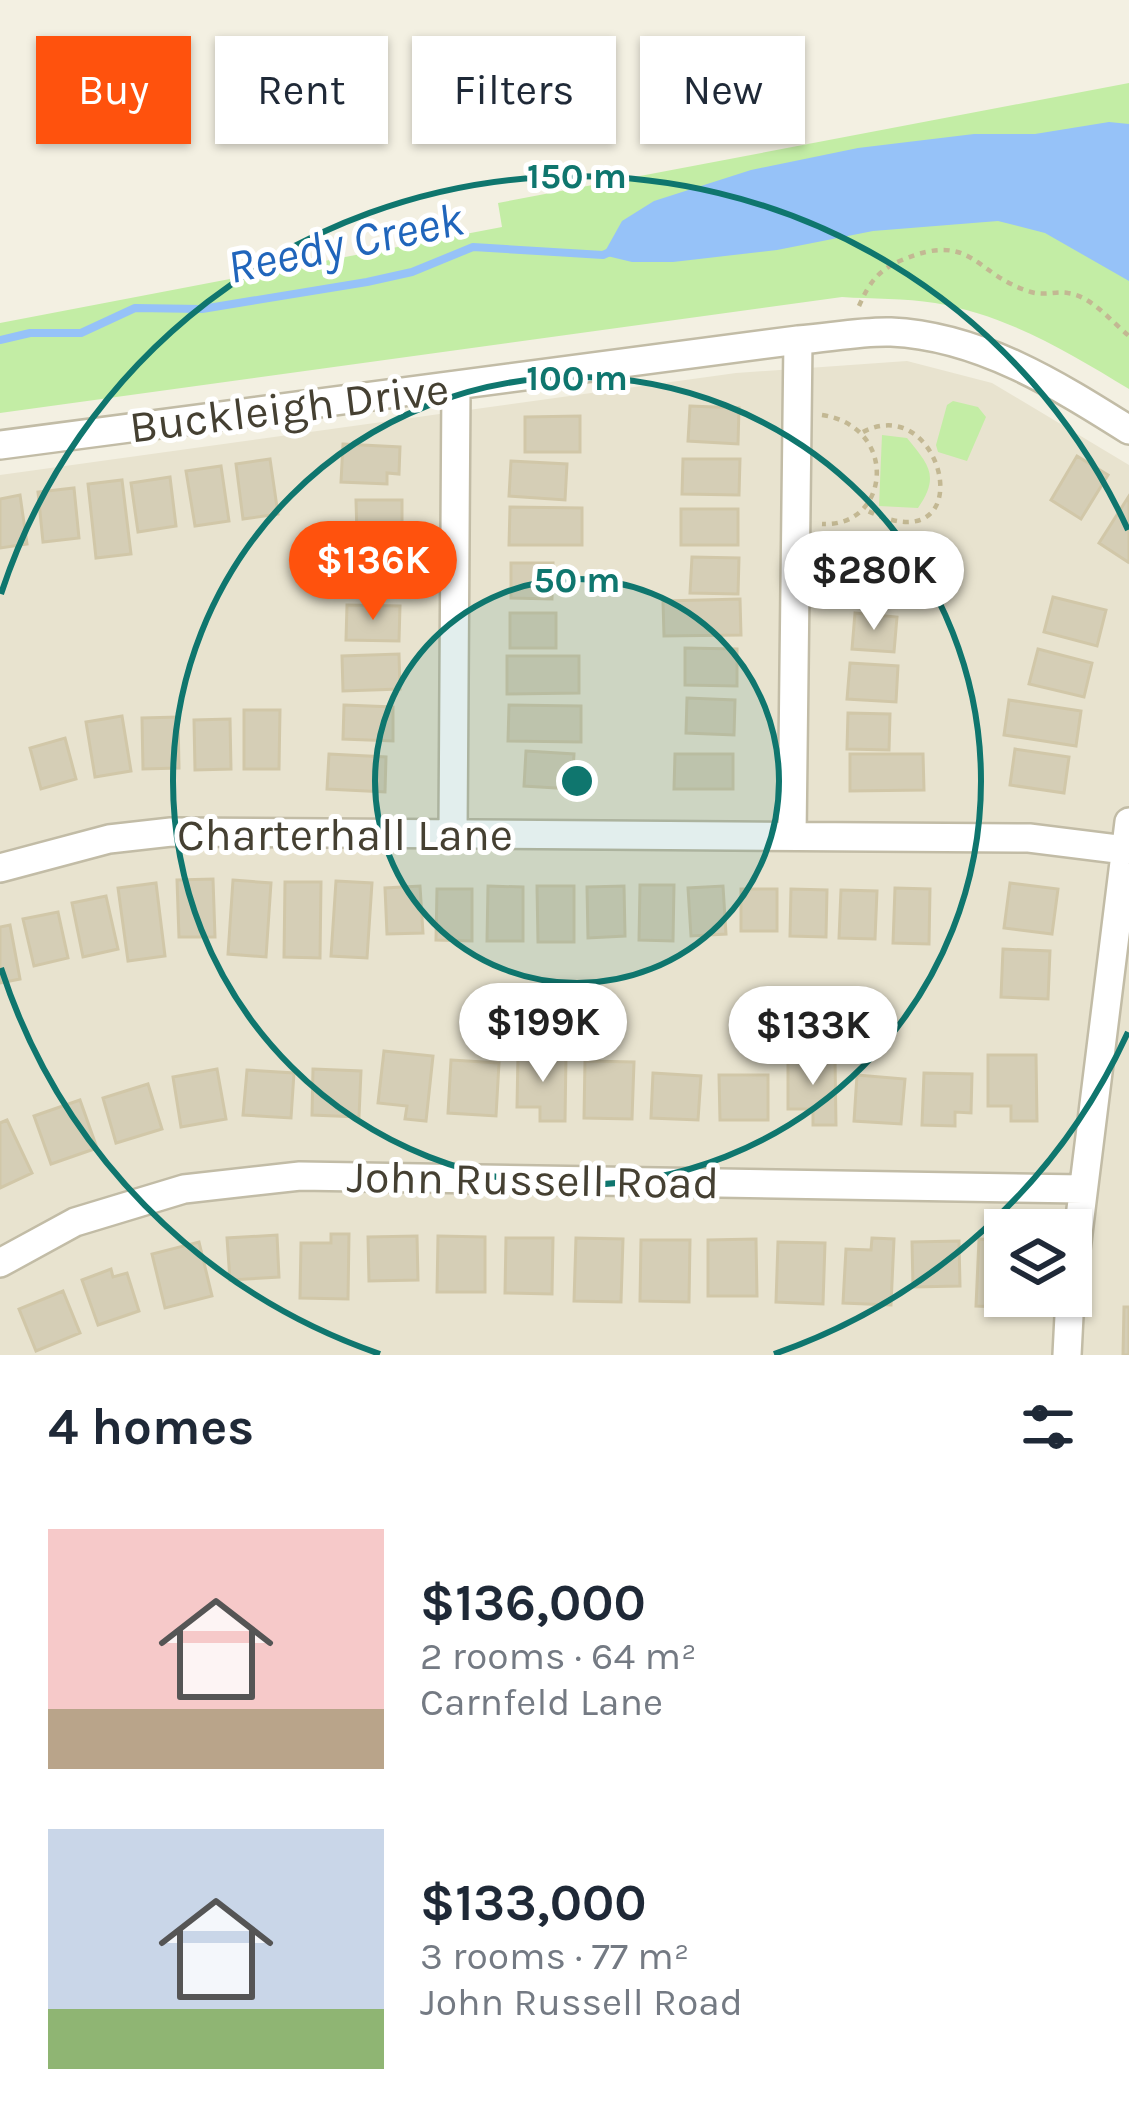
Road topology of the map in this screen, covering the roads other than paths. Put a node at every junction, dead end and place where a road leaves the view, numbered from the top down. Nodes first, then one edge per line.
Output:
1 (798, 340) junction
2 (456, 385) junction
3 (1129, 430) edge
4 (0, 445) edge
5 (453, 833) junction
6 (791, 836) junction
7 (1127, 836) edge
8 (0, 868) edge
9 (1083, 1189) junction
10 (1081, 1209) edge
11 (0, 1263) edge
12 (1069, 1317) edge
13 (1067, 1355) edge

1 - 2 street, Buckleigh Drive
1 - 3 street, Buckleigh Drive
1 - 6 street
2 - 4 street, Buckleigh Drive
2 - 5 street
5 - 6 street, Charterhall Lane
5 - 8 street, Charterhall Lane
6 - 7 street, Charterhall Lane
7 - 9 street
9 - 10 street
9 - 11 street, John Russell Road
12 - 13 street

